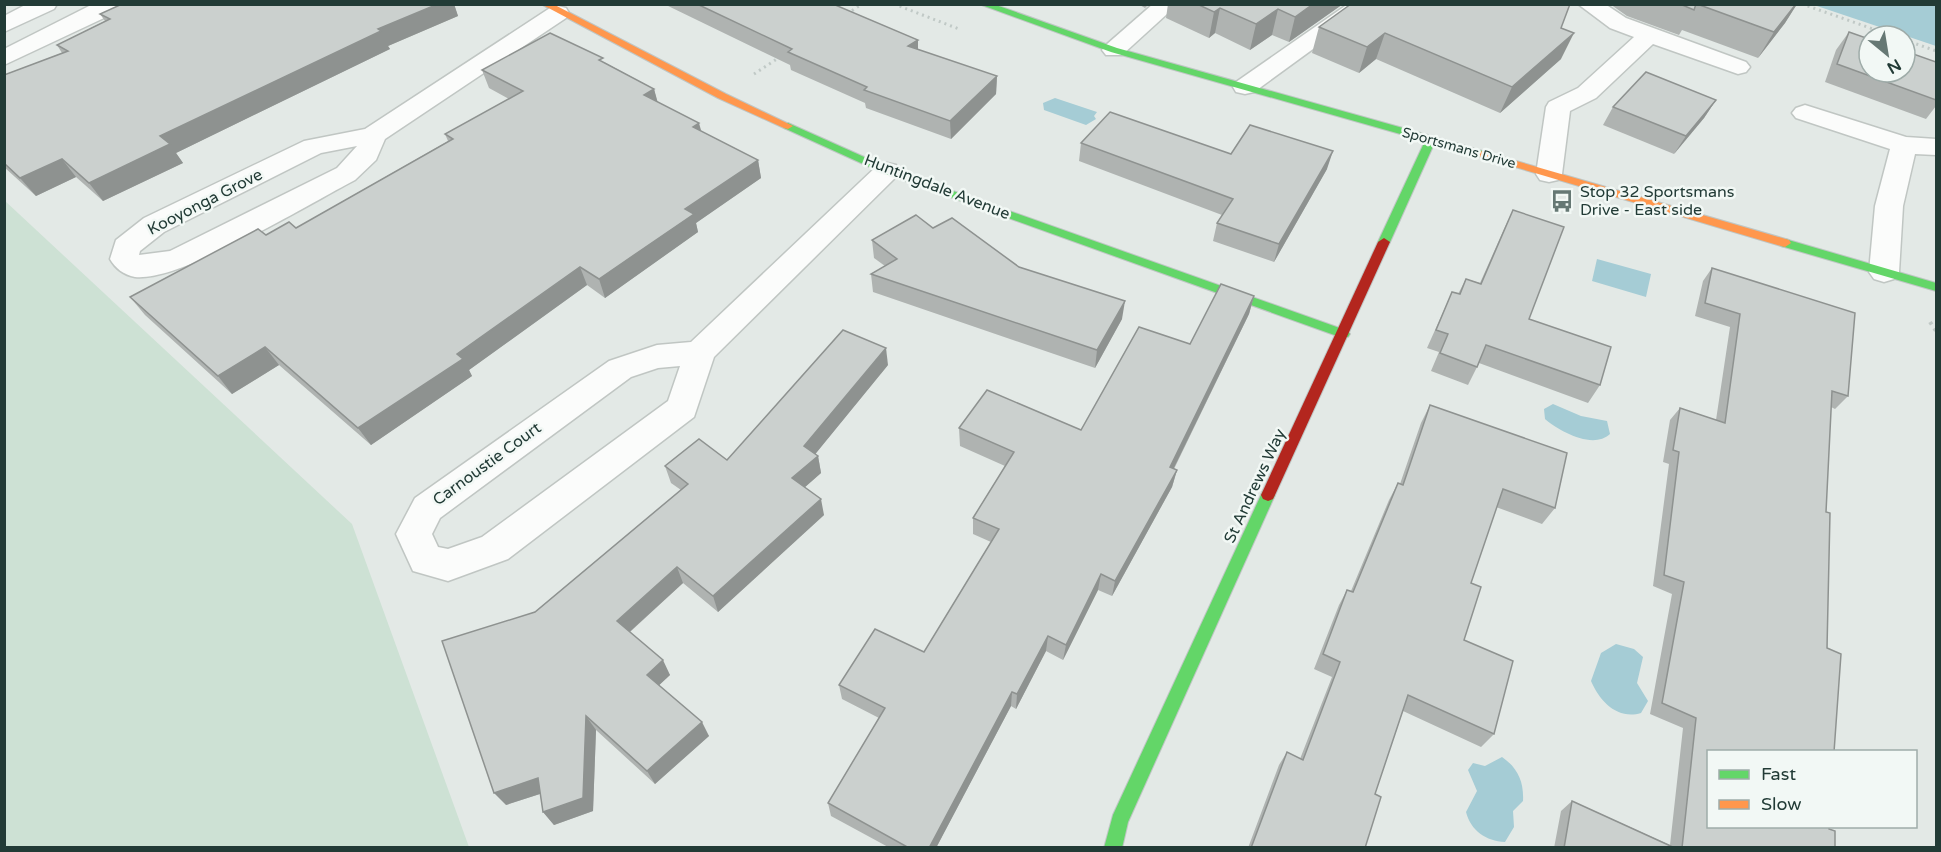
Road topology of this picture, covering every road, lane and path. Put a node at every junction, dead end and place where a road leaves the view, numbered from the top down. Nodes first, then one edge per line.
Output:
1 (46, 4) edge
2 (108, 4) edge
3 (862, 4) edge
4 (983, 4) edge
5 (1167, 4) edge
6 (1364, 4) edge
7 (1589, 4) edge
8 (1802, 4) edge
9 (551, 9) edge
10 (842, 17) edge
11 (1859, 24) edge
12 (4, 25) edge
13 (1648, 36) junction
14 (1917, 44) edge
15 (1114, 50) junction
16 (1936, 51) edge
17 (783, 56) edge
18 (4, 58) edge
19 (1738, 67) dead end
20 (754, 75) dead end
21 (1245, 87) junction
22 (1805, 113) dead end
23 (373, 135) junction
24 (1431, 139) junction
25 (1904, 145) junction
26 (1936, 147) edge
27 (887, 171) junction
28 (1549, 174) junction
29 (1884, 272) junction
30 (1936, 287) edge
31 (1930, 322) dead end
32 (1936, 331) edge
33 (1344, 334) junction
34 (700, 352) junction
35 (1113, 848) edge

1 - 12 street
2 - 18 street
3 - 10 path
4 - 15 street, Sportsmans Drive
5 - 15 street
6 - 21 street
7 - 13 street
8 - 11 path
9 - 23 street, Kooyonga Grove
9 - 27 street, Huntingdale Avenue
13 - 19 street
13 - 28 street
14 - 16 path
15 - 21 street, Sportsmans Drive
17 - 20 path
21 - 24 street, Sportsmans Drive
22 - 25 street
23 - 23 street, Kooyonga Grove
24 - 28 street, Sportsmans Drive
24 - 33 street, St Andrews Way
25 - 26 street
25 - 29 street
27 - 33 street, Huntingdale Avenue
27 - 34 street, Carnoustie Court
28 - 29 street, Sportsmans Drive
29 - 30 street, Sportsmans Drive
31 - 32 path
33 - 35 street, St Andrews Way
34 - 34 street, Carnoustie Court

